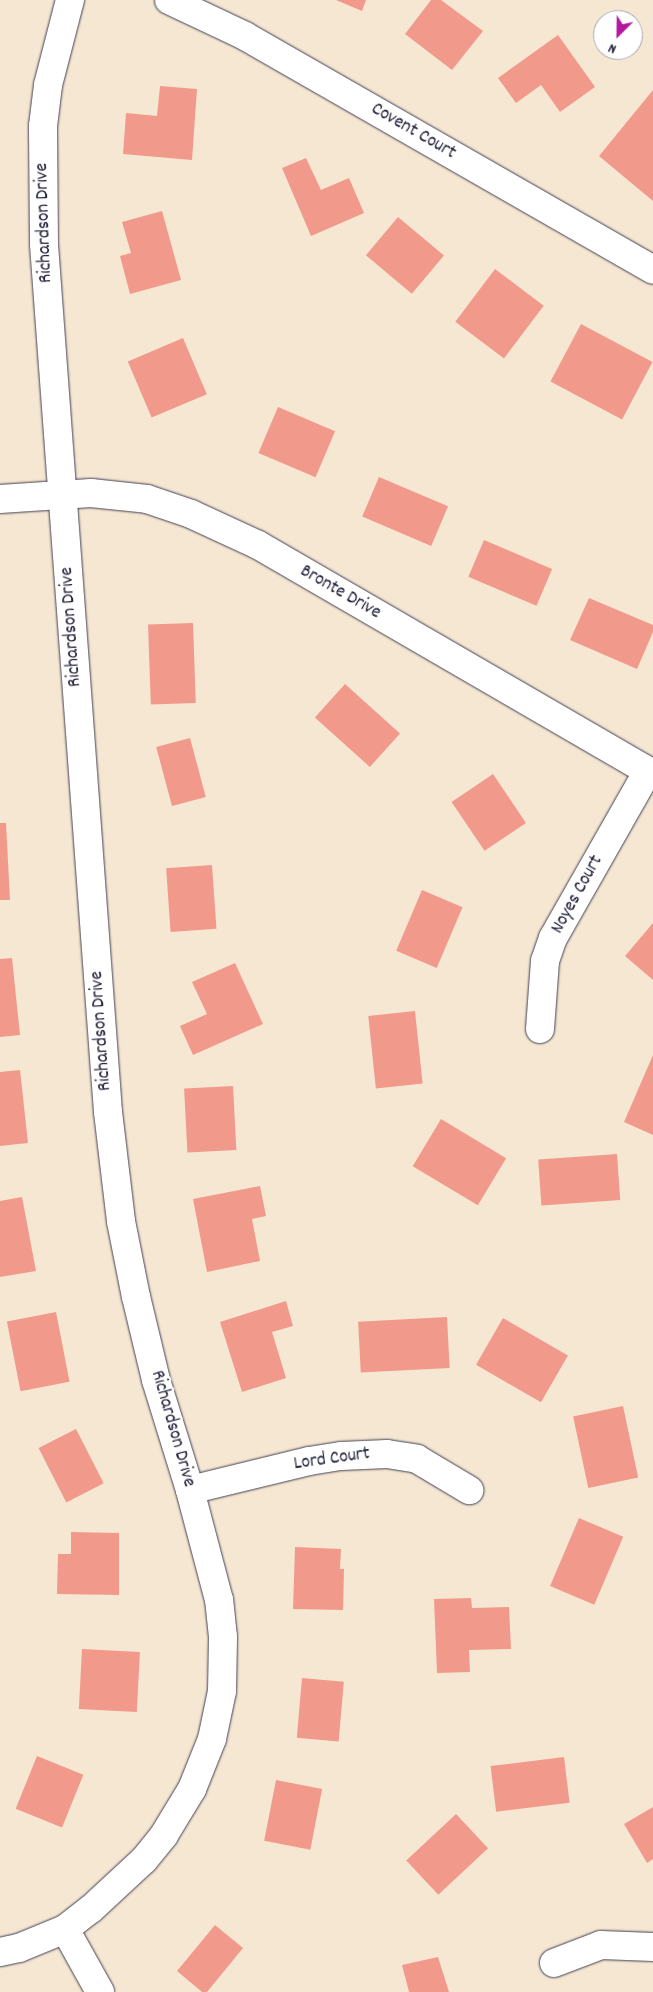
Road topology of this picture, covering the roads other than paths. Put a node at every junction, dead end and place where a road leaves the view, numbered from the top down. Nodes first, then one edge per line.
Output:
1 (70, 0) edge
2 (169, 0) edge
3 (653, 270) edge
4 (62, 496) junction
5 (0, 499) edge
6 (651, 773) edge
7 (540, 1029) dead end
8 (190, 1490) junction
9 (469, 1490) dead end
10 (65, 1929) junction
11 (653, 1946) edge
12 (0, 1952) edge
13 (554, 1963) dead end
14 (100, 1992) edge

1 - 4 street, Richardson Drive
2 - 3 street, Covent Court
4 - 5 street, Bronte Drive
4 - 6 street, Bronte Drive
4 - 8 street, Richardson Drive
6 - 7 street, Noyes Court
8 - 9 street, Lord Court
8 - 10 street, Richardson Drive
10 - 12 street, Richardson Drive
10 - 14 street
11 - 13 street

